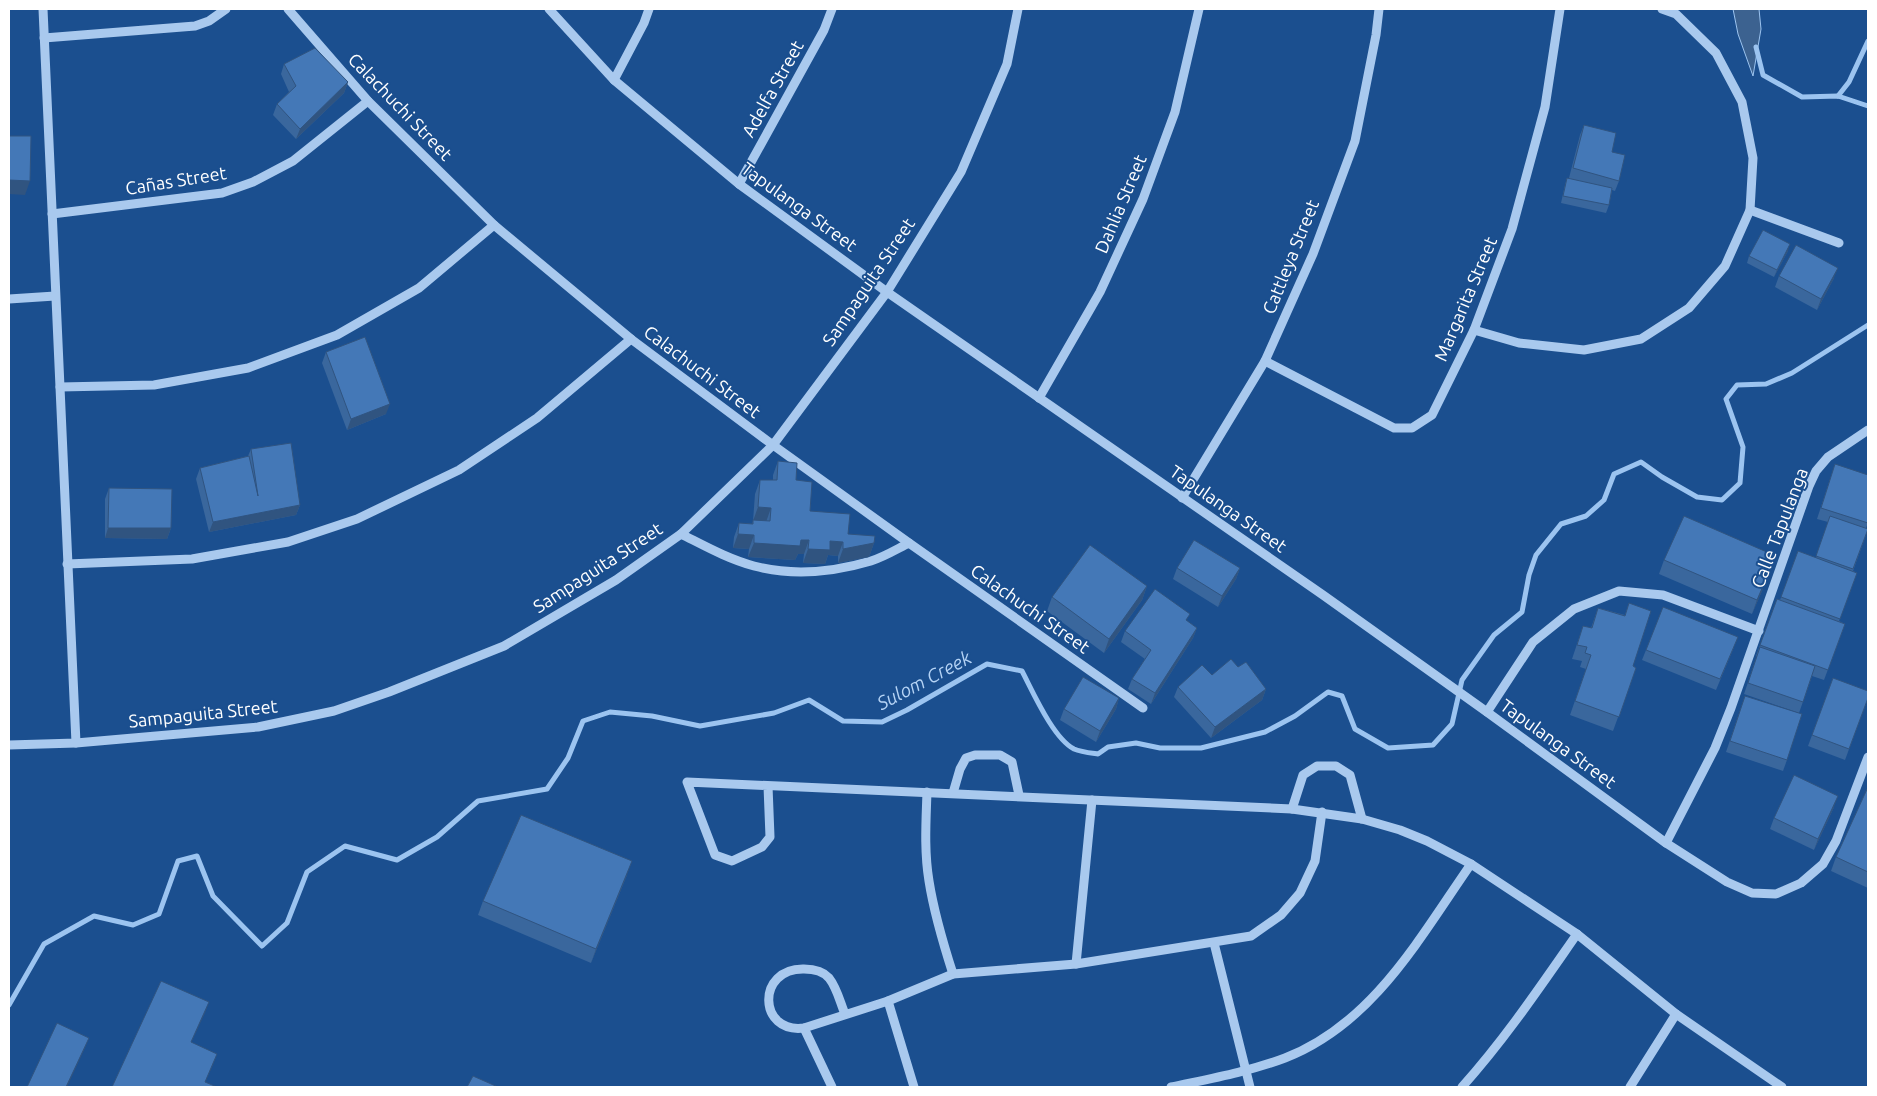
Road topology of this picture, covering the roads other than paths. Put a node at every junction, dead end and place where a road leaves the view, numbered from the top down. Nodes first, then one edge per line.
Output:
1 (43, 9) edge
2 (226, 9) edge
3 (288, 9) edge
4 (549, 9) edge
5 (649, 9) edge
6 (832, 9) edge
7 (1018, 9) edge
8 (1199, 9) edge
9 (1379, 9) edge
10 (1560, 9) edge
11 (1662, 9) edge
12 (44, 38) junction
13 (614, 80) junction
14 (368, 101) junction
15 (739, 184) junction
16 (1750, 210) junction
17 (52, 214) junction
18 (494, 225) junction
19 (1839, 243) dead end
20 (887, 292) junction
21 (55, 296) junction
22 (9, 298) edge
23 (1474, 330) junction
24 (630, 339) junction
25 (1265, 361) junction
26 (60, 387) junction
27 (1039, 398) junction
28 (1868, 430) edge
29 (773, 445) junction
30 (1182, 498) junction
31 (681, 534) junction
32 (909, 544) junction
33 (67, 564) junction
34 (1759, 631) junction
35 (1143, 708) dead end
36 (1487, 712) junction
37 (76, 743) junction
38 (9, 745) edge
39 (1868, 758) edge
40 (768, 786) junction
41 (927, 792) junction
42 (953, 793) junction
43 (1019, 795) junction
44 (1092, 800) junction
45 (1292, 809) junction
46 (1322, 812) junction
47 (1362, 819) junction
48 (1666, 842) junction
49 (1472, 864) junction
50 (1577, 934) junction
51 (1214, 943) junction
52 (1076, 964) junction
53 (953, 974) junction
54 (888, 1001) junction
55 (844, 1014) junction
56 (1676, 1014) junction
57 (804, 1028) junction
58 (1245, 1070) junction
59 (832, 1087) edge
60 (914, 1087) edge
61 (1170, 1087) edge
62 (1250, 1087) edge
63 (1462, 1087) edge
64 (1630, 1087) edge
65 (1782, 1087) edge

1 - 12 street
2 - 12 street
3 - 14 street, Calachuchi Street
4 - 13 street, Tapulanga Street
5 - 13 street
6 - 15 street, Adelfa Street
7 - 20 street, Sampaguita Street
8 - 27 street, Dahlia Street
9 - 25 street, Cattleya Street
10 - 23 street, Margarita Street
11 - 16 street
12 - 17 street
13 - 15 street, Tapulanga Street
14 - 17 street, Cañas Street
14 - 18 street, Calachuchi Street
15 - 20 street, Tapulanga Street
16 - 19 street
16 - 23 street
17 - 21 street
18 - 24 street, Calachuchi Street
18 - 26 street
20 - 27 street, Tapulanga Street
20 - 29 street, Sampaguita Street
21 - 22 street
21 - 26 street
23 - 25 street, Margarita Street
24 - 29 street, Calachuchi Street
24 - 33 street
25 - 30 street, Cattleya Street
26 - 33 street
27 - 30 street, Tapulanga Street
28 - 34 street, Calle Tapulanga
29 - 31 street, Sampaguita Street
29 - 32 street, Calachuchi Street
30 - 36 street, Tapulanga Street
31 - 32 street
31 - 37 street, Sampaguita Street
32 - 35 street, Calachuchi Street
33 - 37 street
34 - 36 street
34 - 48 street, Calle Tapulanga
36 - 48 street, Tapulanga Street
37 - 38 street, Sampaguita Street
39 - 48 street, Tapulanga Street
40 - 40 street
40 - 41 street
41 - 42 street
41 - 53 street
42 - 43 street
42 - 43 street
43 - 44 street
44 - 45 street
44 - 52 street
45 - 46 street
45 - 47 street
46 - 47 street
46 - 51 street
47 - 49 street
49 - 50 street
49 - 58 street
50 - 56 street
50 - 63 street
51 - 52 street
51 - 58 street
52 - 53 street
53 - 54 street
54 - 55 street
54 - 60 street
55 - 57 street
55 - 57 street
56 - 64 street
56 - 65 street
57 - 59 street
58 - 61 street
58 - 62 street

